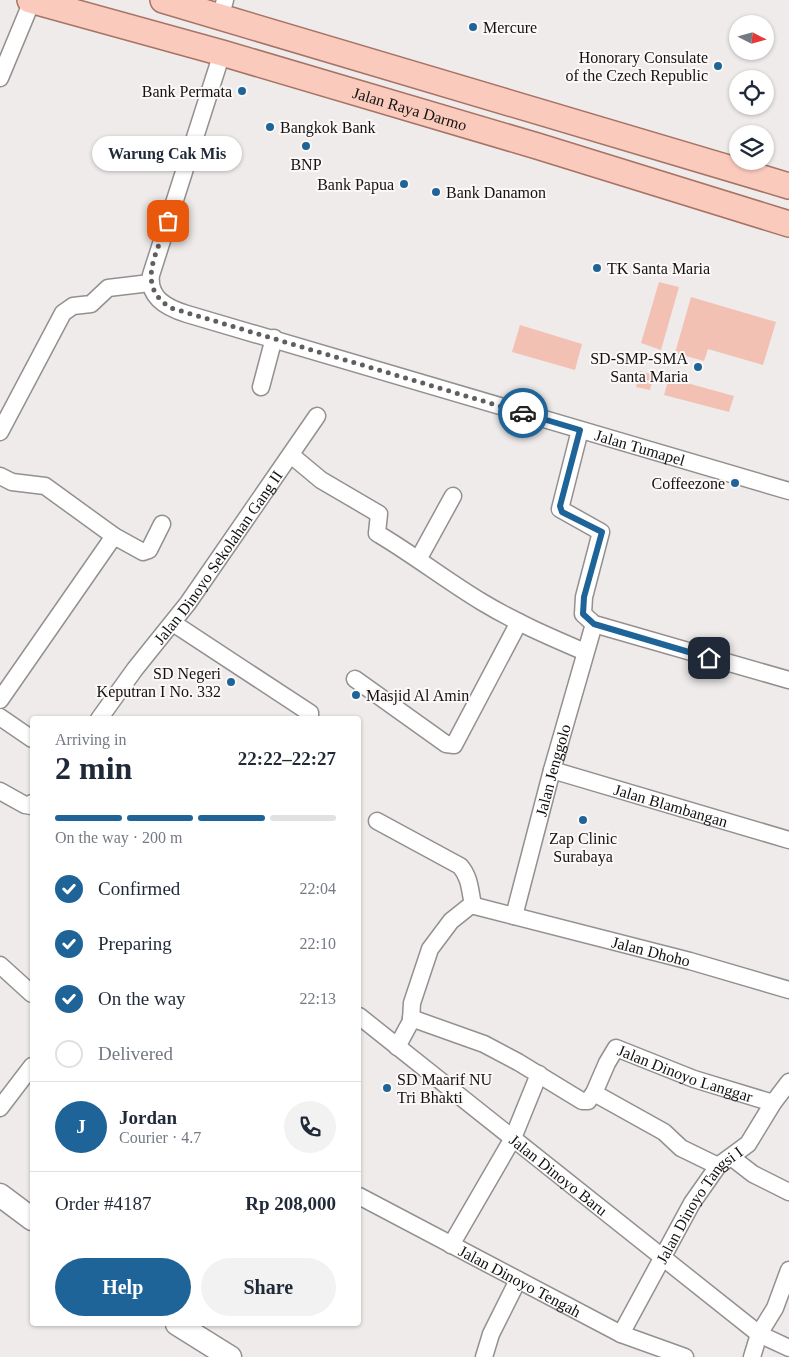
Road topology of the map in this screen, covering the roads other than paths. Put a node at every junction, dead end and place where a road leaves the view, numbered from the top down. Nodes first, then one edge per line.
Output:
1 (31, 0) edge
2 (163, 0) edge
3 (222, 9) edge
4 (222, 53) junction
5 (0, 78) edge
6 (544, 112) junction
7 (583, 125) junction
8 (537, 146) junction
9 (574, 158) junction
10 (789, 186) edge
11 (789, 224) edge
12 (151, 287) junction
13 (274, 338) junction
14 (261, 387) dead end
15 (317, 416) dead end
16 (580, 430) junction
17 (0, 432) edge
18 (291, 455) junction
19 (0, 476) edge
20 (789, 491) edge
21 (453, 496) dead end
22 (162, 524) dead end
23 (114, 536) junction
24 (419, 558) junction
25 (519, 622) junction
26 (173, 623) junction
27 (594, 624) junction
28 (586, 652) junction
29 (355, 679) dead end
30 (789, 680) edge
31 (0, 700) edge
32 (101, 716) edge
33 (310, 716) edge
34 (0, 717) edge
35 (30, 738) edge
36 (552, 770) junction
37 (0, 791) edge
38 (30, 806) edge
39 (377, 821) dead end
40 (789, 840) edge
41 (473, 906) junction
42 (514, 916) junction
43 (0, 965) edge
44 (789, 990) edge
45 (30, 992) edge
46 (361, 1018) edge
47 (411, 1018) junction
48 (397, 1047) junction
49 (30, 1069) edge
50 (539, 1074) junction
51 (789, 1082) edge
52 (594, 1093) junction
53 (773, 1103) junction
54 (0, 1108) edge
55 (513, 1138) junction
56 (724, 1161) junction
57 (789, 1192) edge
58 (0, 1195) edge
59 (361, 1197) edge
60 (30, 1218) edge
61 (451, 1245) junction
62 (663, 1256) junction
63 (789, 1270) edge
64 (518, 1280) junction
65 (182, 1326) edge
66 (621, 1334) junction
67 (759, 1334) junction
68 (789, 1348) edge
69 (230, 1357) edge
70 (484, 1357) edge
71 (685, 1357) edge
72 (752, 1357) edge

1 - 4 main road, Jalan Raya Darmo
1 - 5 street
2 - 3 main road
3 - 6 main road
4 - 8 main road, Jalan Raya Darmo
4 - 12 street
6 - 7 main road
6 - 8 main road
7 - 9 main road
7 - 10 main road
8 - 9 main road, Jalan Raya Darmo
9 - 11 main road, Jalan Raya Darmo
12 - 13 street, Jalan Tumapel
12 - 17 street
13 - 14 street
13 - 16 street, Jalan Tumapel
15 - 18 street, Jalan Dinoyo Sekolahan Gang II
16 - 20 street, Jalan Tumapel
16 - 27 street
18 - 24 street
18 - 26 street, Jalan Dinoyo Sekolahan Gang II
19 - 23 street
21 - 24 street
22 - 23 street
23 - 31 street
24 - 25 street
25 - 28 street
25 - 29 street
26 - 32 street, Jalan Dinoyo Sekolahan Gang II
26 - 33 street
27 - 28 street, Jalan Jenggolo
27 - 30 street
28 - 36 street, Jalan Jenggolo
34 - 35 street
36 - 40 street, Jalan Blambangan
36 - 42 street, Jalan Jenggolo
37 - 38 street
39 - 41 street
41 - 42 street, Jalan Dhoho
41 - 47 street
42 - 44 street, Jalan Dhoho
43 - 45 street
46 - 48 street, Jalan Dinoyo Baru
47 - 48 street
47 - 50 street
48 - 55 street, Jalan Dinoyo Baru
49 - 54 street
50 - 52 street
50 - 55 street
51 - 53 street, Jalan Dinoyo Tangsi I
52 - 53 street, Jalan Dinoyo Langgar
52 - 56 street
53 - 56 street, Jalan Dinoyo Tangsi I
55 - 61 street
55 - 62 street, Jalan Dinoyo Baru
56 - 57 street
56 - 62 street, Jalan Dinoyo Tangsi I
58 - 60 main road
59 - 61 street, Jalan Dinoyo Tengah
61 - 64 street, Jalan Dinoyo Tengah
62 - 66 street, Jalan Dinoyo Tangsi I
62 - 67 street, Jalan Dinoyo Baru
63 - 67 street
64 - 66 street, Jalan Dinoyo Tengah
64 - 70 street
65 - 69 main road
66 - 71 street, Jalan Dinoyo Tengah
67 - 68 street, Jalan Dinoyo Baru
67 - 72 street

